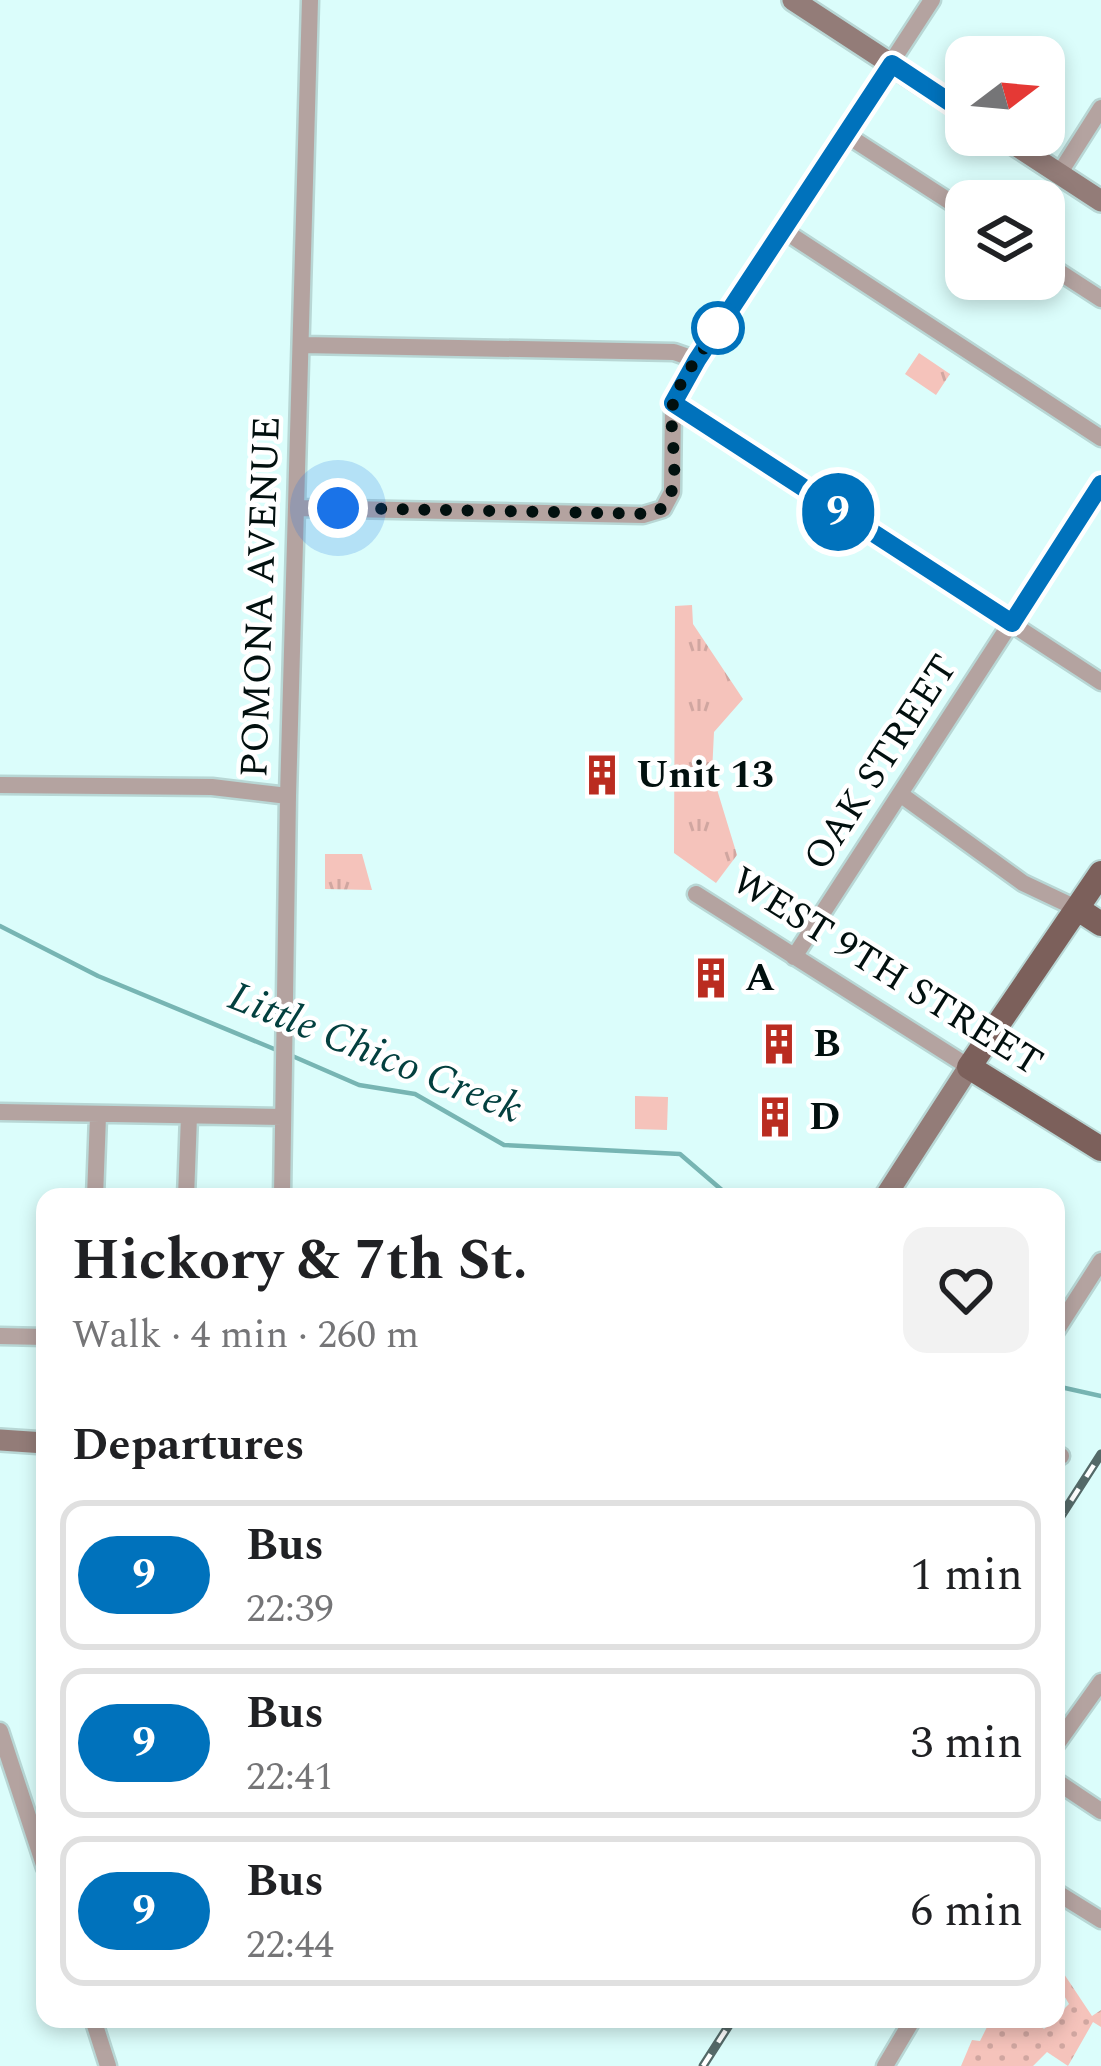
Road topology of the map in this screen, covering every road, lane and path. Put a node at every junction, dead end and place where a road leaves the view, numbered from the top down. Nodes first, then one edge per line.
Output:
1 (310, 0) edge
2 (794, 0) edge
3 (932, 0) edge
4 (892, 64) junction
5 (945, 99) edge
6 (1101, 108) edge
7 (845, 134) junction
8 (1032, 156) edge
9 (1059, 174) junction
10 (945, 198) edge
11 (1101, 202) edge
12 (783, 230) junction
13 (1065, 276) edge
14 (1101, 299) edge
15 (303, 345) junction
16 (697, 360) junction
17 (673, 403) junction
18 (1101, 438) edge
19 (1101, 484) edge
20 (297, 508) junction
21 (1012, 623) junction
22 (1101, 682) edge
23 (0, 785) edge
24 (900, 794) junction
25 (288, 796) junction
26 (1101, 873) edge
27 (696, 894) dead end
28 (1078, 909) junction
29 (1101, 924) edge
30 (794, 957) junction
31 (969, 1067) junction
32 (0, 1112) edge
33 (98, 1116) junction
34 (189, 1116) junction
35 (282, 1117) junction
36 (1101, 1149) edge
37 (95, 1188) edge
38 (186, 1188) edge
39 (282, 1188) edge
40 (891, 1188) edge
41 (1101, 1261) edge
42 (1065, 1317) edge
43 (0, 1336) edge
44 (36, 1336) edge
45 (0, 1440) edge
46 (36, 1442) edge
47 (1101, 1682) edge
48 (0, 1731) edge
49 (1065, 1732) edge
50 (1065, 1787) edge
51 (1101, 1811) edge
52 (36, 1841) edge
53 (1065, 1898) edge
54 (1101, 1920) edge
55 (96, 2028) edge
56 (908, 2028) edge
57 (108, 2066) edge
58 (885, 2066) edge

1 - 15 street, POMONA AVENUE
2 - 4 street
3 - 4 street
4 - 5 street
4 - 7 street
6 - 9 street
7 - 10 street
7 - 12 street
8 - 9 street
9 - 11 street
12 - 16 street
12 - 18 street
13 - 14 street
15 - 16 street
15 - 20 street, POMONA AVENUE
16 - 17 street
17 - 20 street
17 - 21 street
19 - 21 street, OAK STREET
20 - 25 street, POMONA AVENUE
21 - 22 street
21 - 24 street, OAK STREET
23 - 25 street
24 - 28 street
24 - 30 street, OAK STREET
25 - 35 street, POMONA AVENUE
26 - 28 main road
27 - 30 street, WEST 9TH STREET
28 - 29 main road
28 - 31 main road
30 - 31 street, WEST 9TH STREET
31 - 36 main road, WEST 9TH STREET
31 - 40 street
32 - 33 street
33 - 34 street
33 - 37 street
34 - 35 street
34 - 38 street
35 - 39 street, POMONA AVENUE
41 - 42 street
43 - 44 street
45 - 46 street
47 - 49 street
48 - 52 street
50 - 51 street
53 - 54 street
55 - 57 street
56 - 58 street

